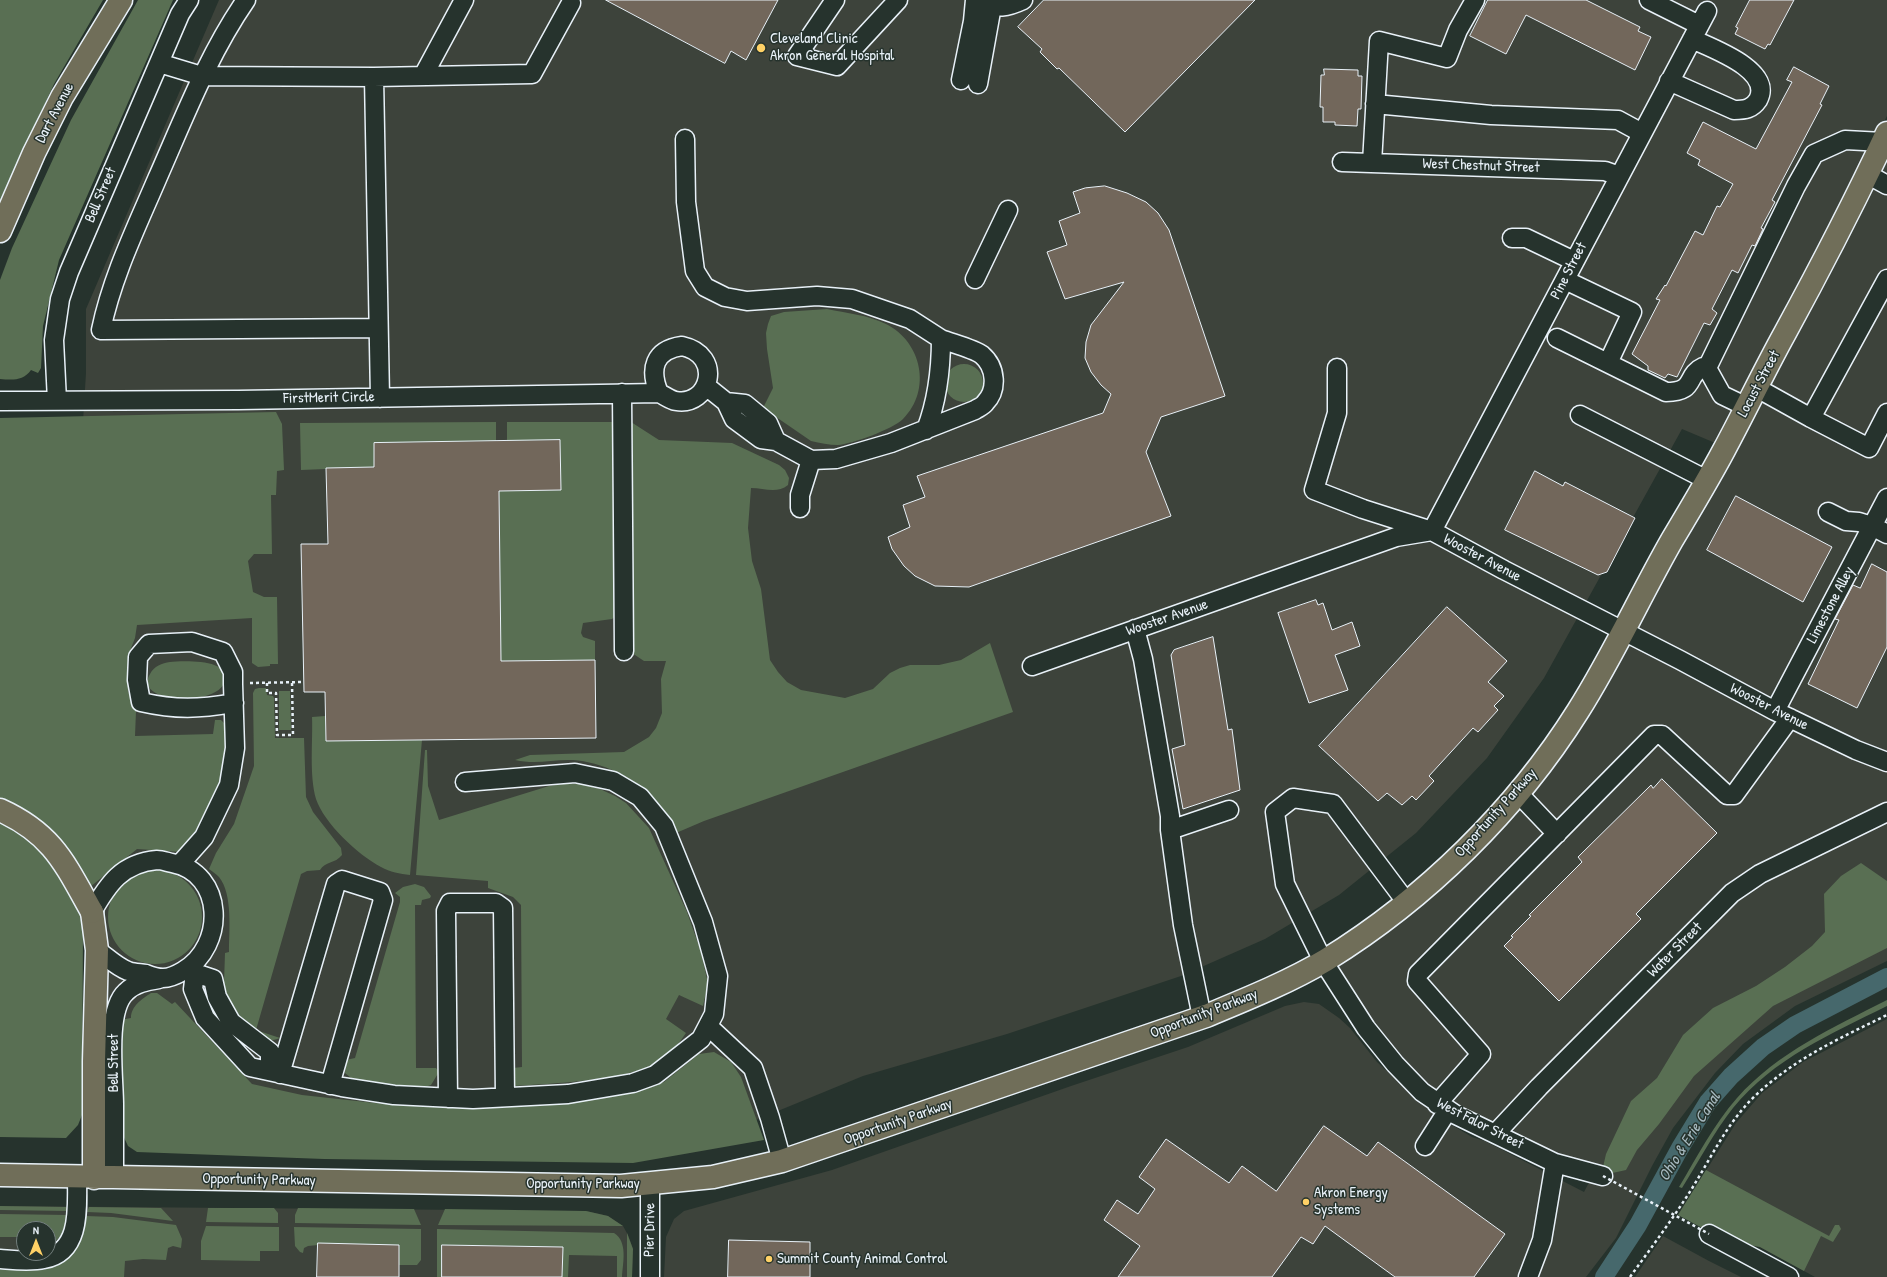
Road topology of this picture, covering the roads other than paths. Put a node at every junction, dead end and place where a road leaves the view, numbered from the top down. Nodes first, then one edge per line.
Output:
1 (121, 0) edge
2 (188, 0) edge
3 (246, 0) edge
4 (464, 0) edge
5 (835, 0) edge
6 (898, 0) edge
7 (975, 0) edge
8 (1023, 0) edge
9 (1475, 0) edge
10 (1649, 0) edge
11 (571, 3) dead end
12 (987, 3) edge
13 (1699, 25) junction
14 (159, 63) junction
15 (202, 76) junction
16 (423, 76) junction
17 (374, 77) junction
18 (1669, 81) junction
19 (1376, 104) junction
20 (1642, 133) junction
21 (1885, 138) edge
22 (685, 139) dead end
23 (1342, 162) dead end
24 (1372, 163) junction
25 (1867, 174) junction
26 (1619, 176) junction
27 (1887, 185) edge
28 (1008, 210) dead end
29 (0, 231) edge
30 (1512, 238) dead end
31 (1574, 261) junction
32 (1887, 278) edge
33 (975, 279) dead end
34 (1565, 280) junction
35 (378, 328) junction
36 (1557, 338) dead end
37 (941, 340) junction
38 (1608, 363) junction
39 (1337, 368) dead end
40 (1707, 368) junction
41 (706, 386) junction
42 (1757, 388) junction
43 (659, 393) junction
44 (622, 394) junction
45 (380, 398) junction
46 (57, 400) junction
47 (0, 401) edge
48 (1747, 407) junction
49 (1887, 413) edge
50 (1580, 414) dead end
51 (1811, 418) junction
52 (926, 430) junction
53 (811, 460) junction
54 (1707, 480) junction
55 (1887, 498) edge
56 (800, 508) dead end
57 (1828, 512) dead end
58 (1880, 530) edge
59 (1432, 531) junction
60 (1135, 629) junction
61 (1623, 631) junction
62 (624, 650) dead end
63 (1032, 666) dead end
64 (234, 703) junction
65 (1782, 715) junction
66 (1887, 762) edge
67 (465, 782) dead end
68 (1517, 792) junction
69 (0, 810) edge
70 (1229, 810) dead end
71 (1887, 812) edge
72 (1170, 830) junction
73 (1557, 834) junction
74 (180, 864) junction
75 (1407, 903) junction
76 (92, 912) junction
77 (98, 950) junction
78 (1323, 961) junction
79 (193, 970) junction
80 (164, 978) junction
81 (1202, 1017) junction
82 (708, 1026) junction
83 (275, 1073) junction
84 (330, 1085) junction
85 (505, 1097) junction
86 (448, 1098) junction
87 (1442, 1107) junction
88 (1496, 1133) junction
89 (1425, 1146) dead end
90 (782, 1161) junction
91 (1555, 1163) junction
92 (0, 1175) edge
93 (1603, 1176) road end
94 (95, 1178) junction
95 (650, 1184) junction
96 (1709, 1234) road end
97 (0, 1259) edge
98 (650, 1277) edge
99 (1528, 1277) edge
100 (1788, 1277) edge

1 - 29 main road, Dart Avenue
2 - 14 street, Bell Street
3 - 15 street
4 - 16 street
5 - 6 street
7 - 12 street
8 - 12 street
9 - 19 street
10 - 13 street
11 - 16 street
13 - 18 street, Pine Street
13 - 18 street
14 - 15 street
14 - 46 street, Bell Street
15 - 17 street
15 - 35 street
16 - 17 street
17 - 35 street
18 - 20 street, Pine Street
19 - 20 street
19 - 24 street
20 - 26 street, Pine Street
21 - 25 main road, Locust Street
21 - 40 street
22 - 37 street
23 - 24 street, West Chestnut Street
24 - 26 street, West Chestnut Street
25 - 27 street
25 - 42 main road, Locust Street
26 - 31 street, Pine Street
28 - 33 street
30 - 31 street
31 - 34 street, Pine Street
32 - 51 street
34 - 38 street
34 - 59 street, Pine Street
35 - 45 street
36 - 38 street
37 - 52 street
37 - 52 street
38 - 40 street
39 - 59 street
40 - 48 street
41 - 43 street, FirstMerit Circle
41 - 43 street
41 - 53 street
42 - 48 main road, Locust Street
42 - 51 street
43 - 44 street, FirstMerit Circle
44 - 45 street, FirstMerit Circle
44 - 62 street
45 - 46 street, FirstMerit Circle
46 - 47 street, FirstMerit Circle
48 - 54 main road, Locust Street
49 - 51 street
50 - 54 street
52 - 53 street
53 - 56 street
54 - 61 main road, Locust Street
55 - 58 street, Limestone Alley
57 - 58 street
58 - 65 street, Limestone Alley
59 - 60 street, Wooster Avenue
59 - 61 street, Wooster Avenue
60 - 63 street, Wooster Avenue
60 - 72 street
61 - 65 street, Wooster Avenue
61 - 68 main road, Opportunity Parkway
64 - 64 street
64 - 74 street
65 - 66 street, Wooster Avenue
65 - 73 street, Limestone Alley
67 - 82 street
68 - 73 street
68 - 75 main road, Opportunity Parkway
69 - 76 main road
70 - 72 street
71 - 88 street, Water Street
72 - 81 street
73 - 87 street
74 - 76 street, Bell Street
74 - 79 street, Bell Street
75 - 78 main road, Opportunity Parkway
75 - 78 street, West Falor Street
76 - 77 main road, Bell Street
77 - 80 street
77 - 94 main road, Bell Street
78 - 81 main road, Opportunity Parkway
78 - 87 street, West Falor Street
79 - 80 street, Bell Street
79 - 83 street
80 - 94 street, Bell Street
81 - 90 main road, Opportunity Parkway
82 - 85 street
82 - 90 street
83 - 84 street
83 - 84 street
84 - 86 street
85 - 86 street
85 - 86 street
87 - 88 street, West Falor Street
87 - 89 street
88 - 91 street, West Falor Street
90 - 95 main road, Opportunity Parkway
91 - 93 street, West Falor Street
91 - 99 street
92 - 94 main road, Opportunity Parkway
94 - 95 main road, Opportunity Parkway
94 - 97 street
95 - 98 street, Pier Drive
96 - 100 street

